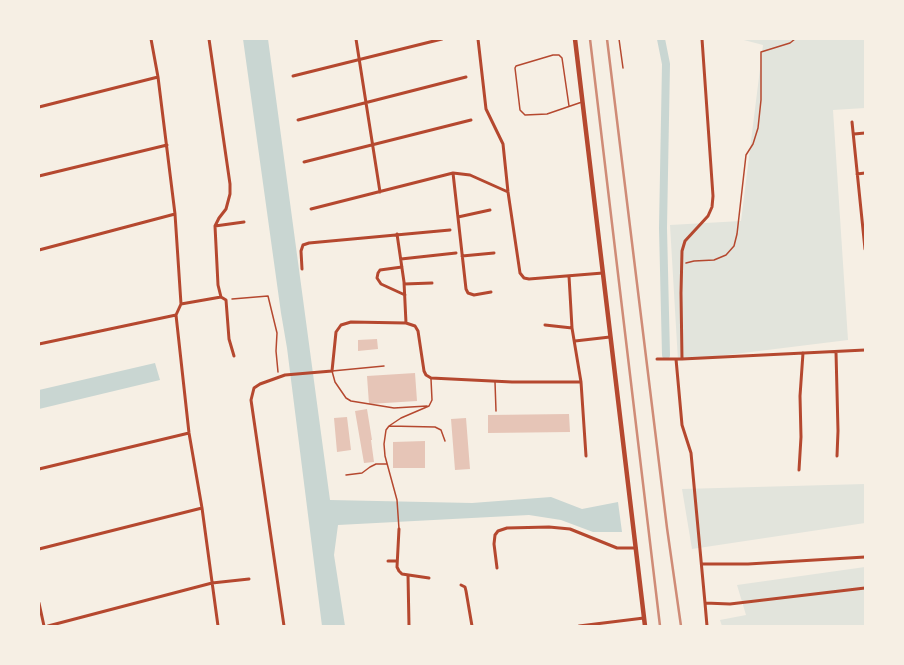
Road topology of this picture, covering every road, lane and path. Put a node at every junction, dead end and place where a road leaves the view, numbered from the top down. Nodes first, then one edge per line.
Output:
1 (151, 39) edge
2 (209, 39) edge
3 (356, 39) edge
4 (442, 39) edge
5 (478, 39) edge
6 (574, 39) edge
7 (620, 39) edge
8 (702, 39) edge
9 (795, 39) edge
10 (359, 60) junction
11 (623, 68) dead end
12 (292, 76) dead end
13 (158, 77) junction
14 (466, 78) dead end
15 (582, 102) junction
16 (366, 103) junction
17 (569, 106) junction
18 (39, 107) edge
19 (298, 120) dead end
20 (471, 120) dead end
21 (852, 122) dead end
22 (865, 133) edge
23 (854, 134) junction
24 (167, 145) junction
25 (373, 145) junction
26 (304, 162) dead end
27 (453, 173) junction
28 (865, 173) edge
29 (857, 174) junction
30 (39, 176) edge
31 (380, 192) junction
32 (508, 192) junction
33 (311, 209) dead end
34 (865, 209) edge
35 (490, 210) dead end
36 (861, 210) junction
37 (175, 214) junction
38 (458, 217) junction
39 (244, 222) dead end
40 (214, 226) junction
41 (450, 230) dead end
42 (397, 234) junction
43 (39, 250) edge
44 (865, 250) edge
45 (494, 252) dead end
46 (456, 253) dead end
47 (462, 256) junction
48 (401, 259) junction
49 (682, 265) junction
50 (402, 267) junction
51 (302, 269) dead end
52 (603, 273) junction
53 (568, 276) junction
54 (432, 283) dead end
55 (404, 284) junction
56 (491, 292) dead end
57 (405, 295) junction
58 (221, 297) junction
59 (226, 300) junction
60 (182, 304) junction
61 (176, 315) junction
62 (406, 323) junction
63 (545, 325) dead end
64 (572, 328) junction
65 (610, 337) junction
66 (575, 341) junction
67 (39, 344) edge
68 (865, 350) edge
69 (836, 352) junction
70 (803, 353) junction
71 (234, 356) dead end
72 (657, 359) dead end
73 (676, 359) junction
74 (682, 359) junction
75 (384, 366) dead end
76 (332, 371) junction
77 (278, 378) junction
78 (431, 378) junction
79 (495, 382) junction
80 (581, 382) junction
81 (429, 406) junction
82 (496, 411) dead end
83 (389, 426) junction
84 (189, 433) junction
85 (445, 441) dead end
86 (586, 456) dead end
87 (837, 456) dead end
88 (387, 464) junction
89 (39, 468) edge
90 (800, 470) dead end
91 (346, 475) dead end
92 (202, 508) junction
93 (399, 529) joint
94 (636, 548) junction
95 (39, 549) edge
96 (865, 557) edge
97 (388, 561) dead end
98 (397, 561) junction
99 (702, 564) junction
100 (497, 568) dead end
101 (408, 575) junction
102 (429, 578) dead end
103 (249, 579) dead end
104 (212, 583) junction
105 (461, 585) dead end
106 (865, 588) edge
107 (39, 603) edge
108 (705, 603) junction
109 (644, 618) junction
110 (44, 626) edge
111 (48, 626) edge
112 (218, 626) edge
113 (284, 626) edge
114 (409, 626) edge
115 (472, 626) edge
116 (579, 626) edge
117 (646, 626) edge
118 (707, 626) edge

1 - 13 street
2 - 40 street
3 - 10 street
4 - 10 street
5 - 32 street
6 - 15 main road
7 - 11 path
8 - 49 street
9 - 49 path
10 - 12 street
10 - 16 street
13 - 18 street
13 - 24 street
14 - 16 street
15 - 17 lane
15 - 52 main road
16 - 19 street
16 - 25 street
17 - 17 lane
20 - 25 street
21 - 23 street
22 - 23 street
23 - 29 street
24 - 30 street
24 - 37 street
25 - 26 street
25 - 31 street
27 - 31 street
27 - 32 street
27 - 38 street
28 - 29 street
29 - 36 street
31 - 33 street
32 - 53 street
34 - 36 street
35 - 38 street
36 - 44 street
37 - 43 street
37 - 60 street
38 - 47 street
39 - 40 street
40 - 58 street
41 - 42 street
42 - 48 street
42 - 51 street
45 - 47 street
46 - 48 street
47 - 56 street
48 - 50 street
49 - 74 street
50 - 55 street
50 - 57 street
52 - 53 street
52 - 65 main road
53 - 64 street
54 - 55 street
55 - 57 street
57 - 62 street
58 - 59 street
58 - 60 street
59 - 71 street
59 - 77 path
60 - 61 street
61 - 67 street
61 - 84 street
62 - 76 street
62 - 78 street
63 - 64 street
64 - 66 street
65 - 66 street
65 - 94 main road
66 - 80 street
68 - 69 street
69 - 70 street
69 - 87 street
70 - 74 street
70 - 90 street
72 - 73 street
73 - 74 street
73 - 99 street
75 - 76 lane
76 - 77 street
76 - 81 lane
77 - 113 street
78 - 79 street
78 - 81 lane
79 - 80 street
79 - 82 lane
80 - 86 street
81 - 83 lane
83 - 85 lane
83 - 88 lane
84 - 89 street
84 - 92 street
88 - 91 lane
88 - 93 lane
92 - 95 street
92 - 104 street
93 - 98 street
94 - 100 street
94 - 109 main road
96 - 99 street
97 - 98 street
98 - 101 street
99 - 108 street
101 - 102 street
101 - 114 street
103 - 104 street
104 - 111 street
104 - 112 street
105 - 115 street
106 - 108 street
107 - 110 street
108 - 118 street
109 - 116 street
109 - 117 main road

